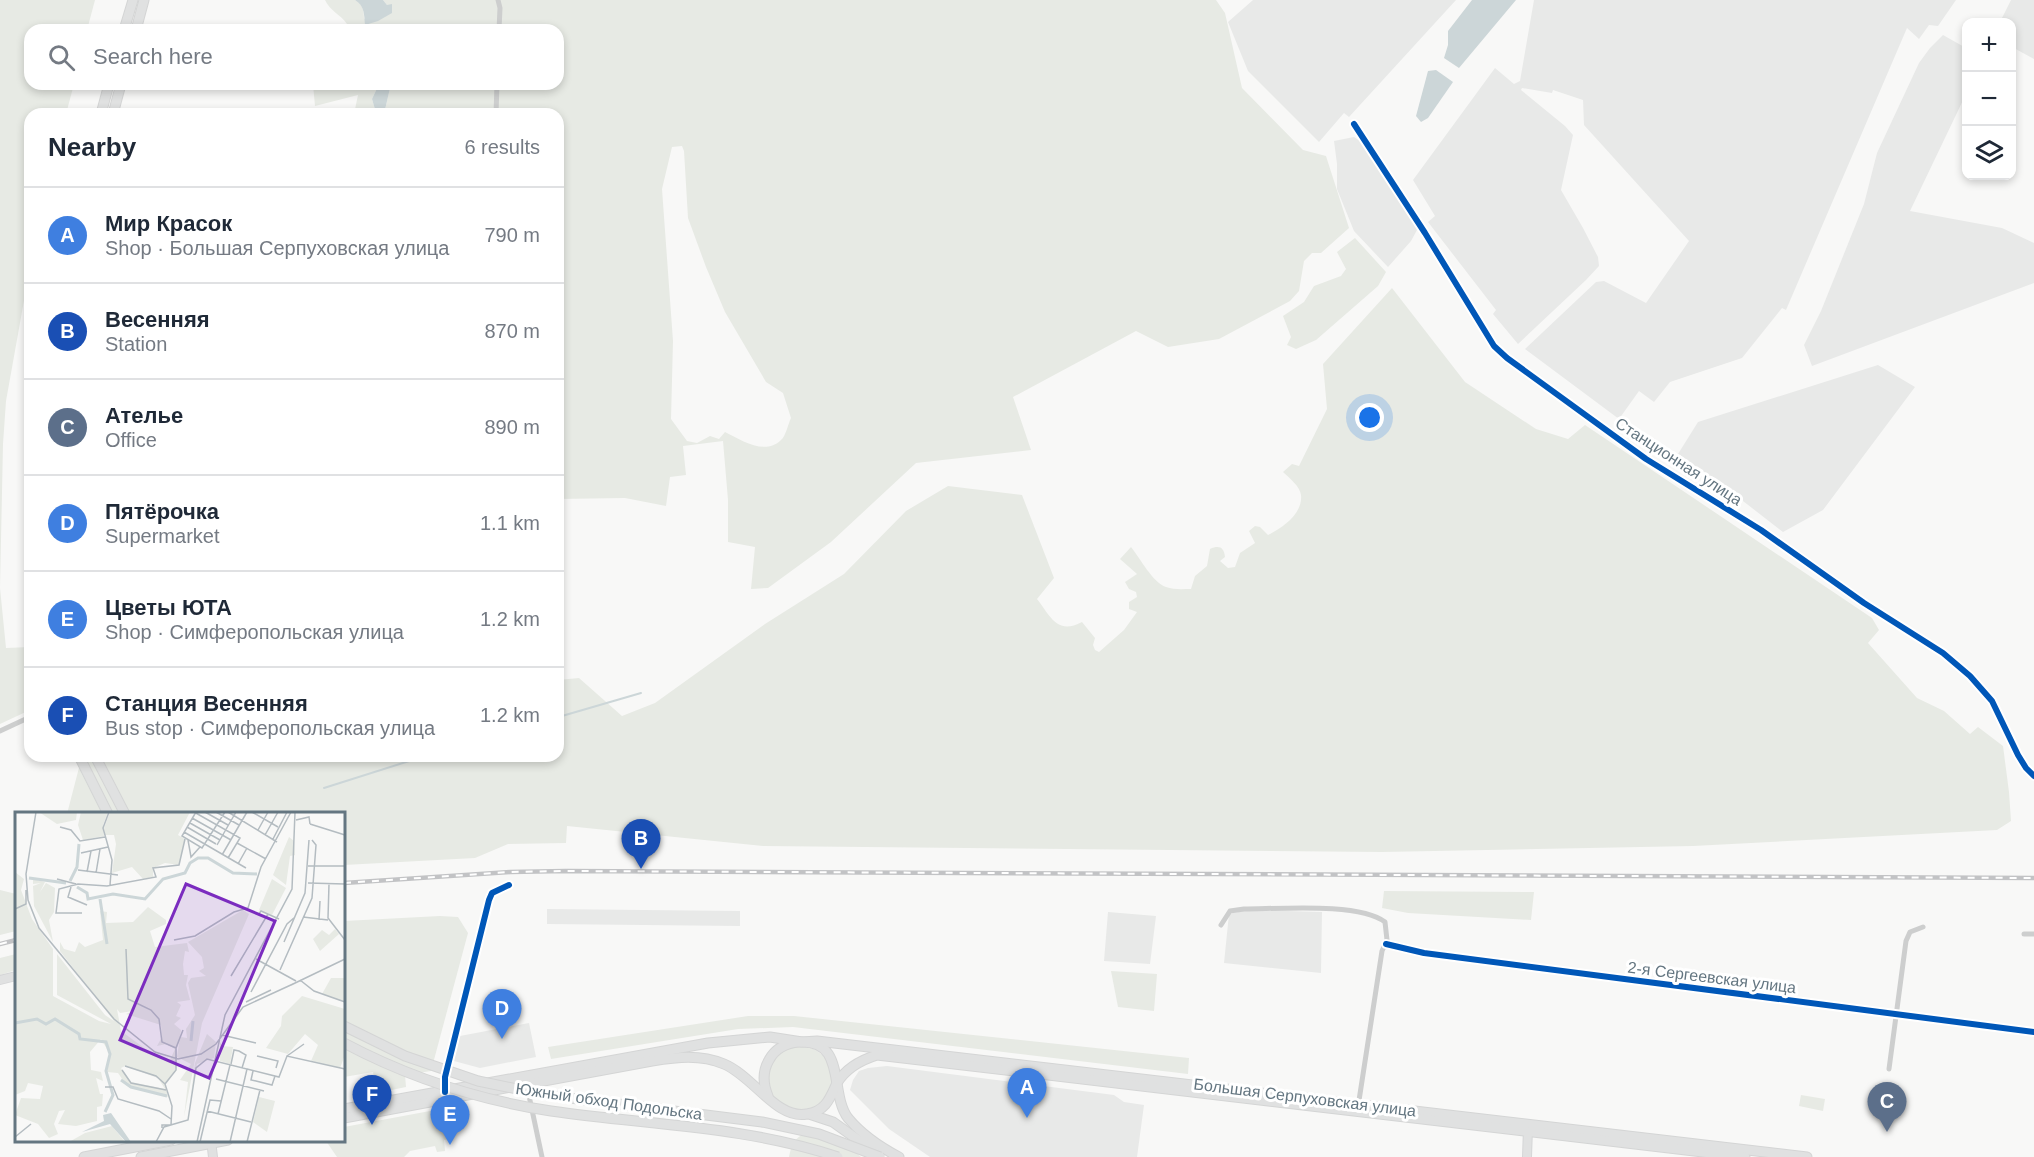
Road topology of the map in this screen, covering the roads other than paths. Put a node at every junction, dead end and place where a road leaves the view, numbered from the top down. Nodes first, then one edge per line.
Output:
1 (133, 0) edge
2 (144, 0) edge
3 (498, 0) edge
4 (126, 24) edge
5 (138, 24) edge
6 (499, 24) edge
7 (108, 90) edge
8 (119, 90) edge
9 (497, 90) edge
10 (103, 108) edge
11 (115, 108) edge
12 (496, 108) edge
13 (1354, 123) dead end
14 (24, 720) edge
15 (0, 731) edge
16 (82, 762) edge
17 (98, 762) edge
18 (2034, 776) edge
19 (107, 812) edge
20 (124, 812) edge
21 (509, 885) dead end
22 (1221, 925) dead end
23 (1923, 927) dead end
24 (2025, 934) dead end
25 (2034, 934) edge
26 (1386, 944) junction
27 (15, 976) edge
28 (0, 980) edge
29 (1896, 1014) junction
30 (345, 1026) edge
31 (2034, 1032) edge
32 (802, 1042) junction
33 (345, 1043) edge
34 (1889, 1069) dead end
35 (526, 1081) junction
36 (837, 1084) junction
37 (445, 1092) junction
38 (769, 1098) junction
39 (1358, 1107) junction
40 (345, 1109) edge
41 (809, 1114) junction
42 (345, 1118) edge
43 (1528, 1127) junction
44 (163, 1142) edge
45 (211, 1142) edge
46 (882, 1154) edge
47 (84, 1157) edge
48 (141, 1157) edge
49 (213, 1157) edge
50 (542, 1157) edge
51 (838, 1157) edge
52 (899, 1157) edge
53 (1527, 1157) edge
54 (1745, 1157) edge
55 (1807, 1157) edge

1 - 4 main road
2 - 5 main road
3 - 6 street
7 - 10 main road
8 - 11 main road
9 - 12 street
13 - 18 street, Станционная улица
14 - 15 street
16 - 19 main road
17 - 20 main road
21 - 37 street
22 - 26 street
23 - 29 street
24 - 25 street
26 - 29 street, 2-я Сергеевская улица
26 - 39 street
27 - 28 main road
29 - 31 street, 2-я Сергеевская улица
29 - 34 street
30 - 46 main road, Южный обход Подольска, bridge
32 - 35 main road
32 - 36 main road
32 - 38 main road
32 - 39 main road, Большая Серпуховская улица
33 - 51 main road, Южный обход Подольска, bridge
35 - 37 main road
35 - 38 main road
35 - 42 main road
35 - 50 street
36 - 39 main road, Большая Серпуховская улица
36 - 41 main road
36 - 46 main road
37 - 40 main road
38 - 41 main road
39 - 43 main road, Большая Серпуховская улица
41 - 46 main road
43 - 53 main road
43 - 54 main road, Большая Серпуховская улица
43 - 55 main road, Большая Серпуховская улица
44 - 47 main road
45 - 48 main road
45 - 49 main road
46 - 52 main road

